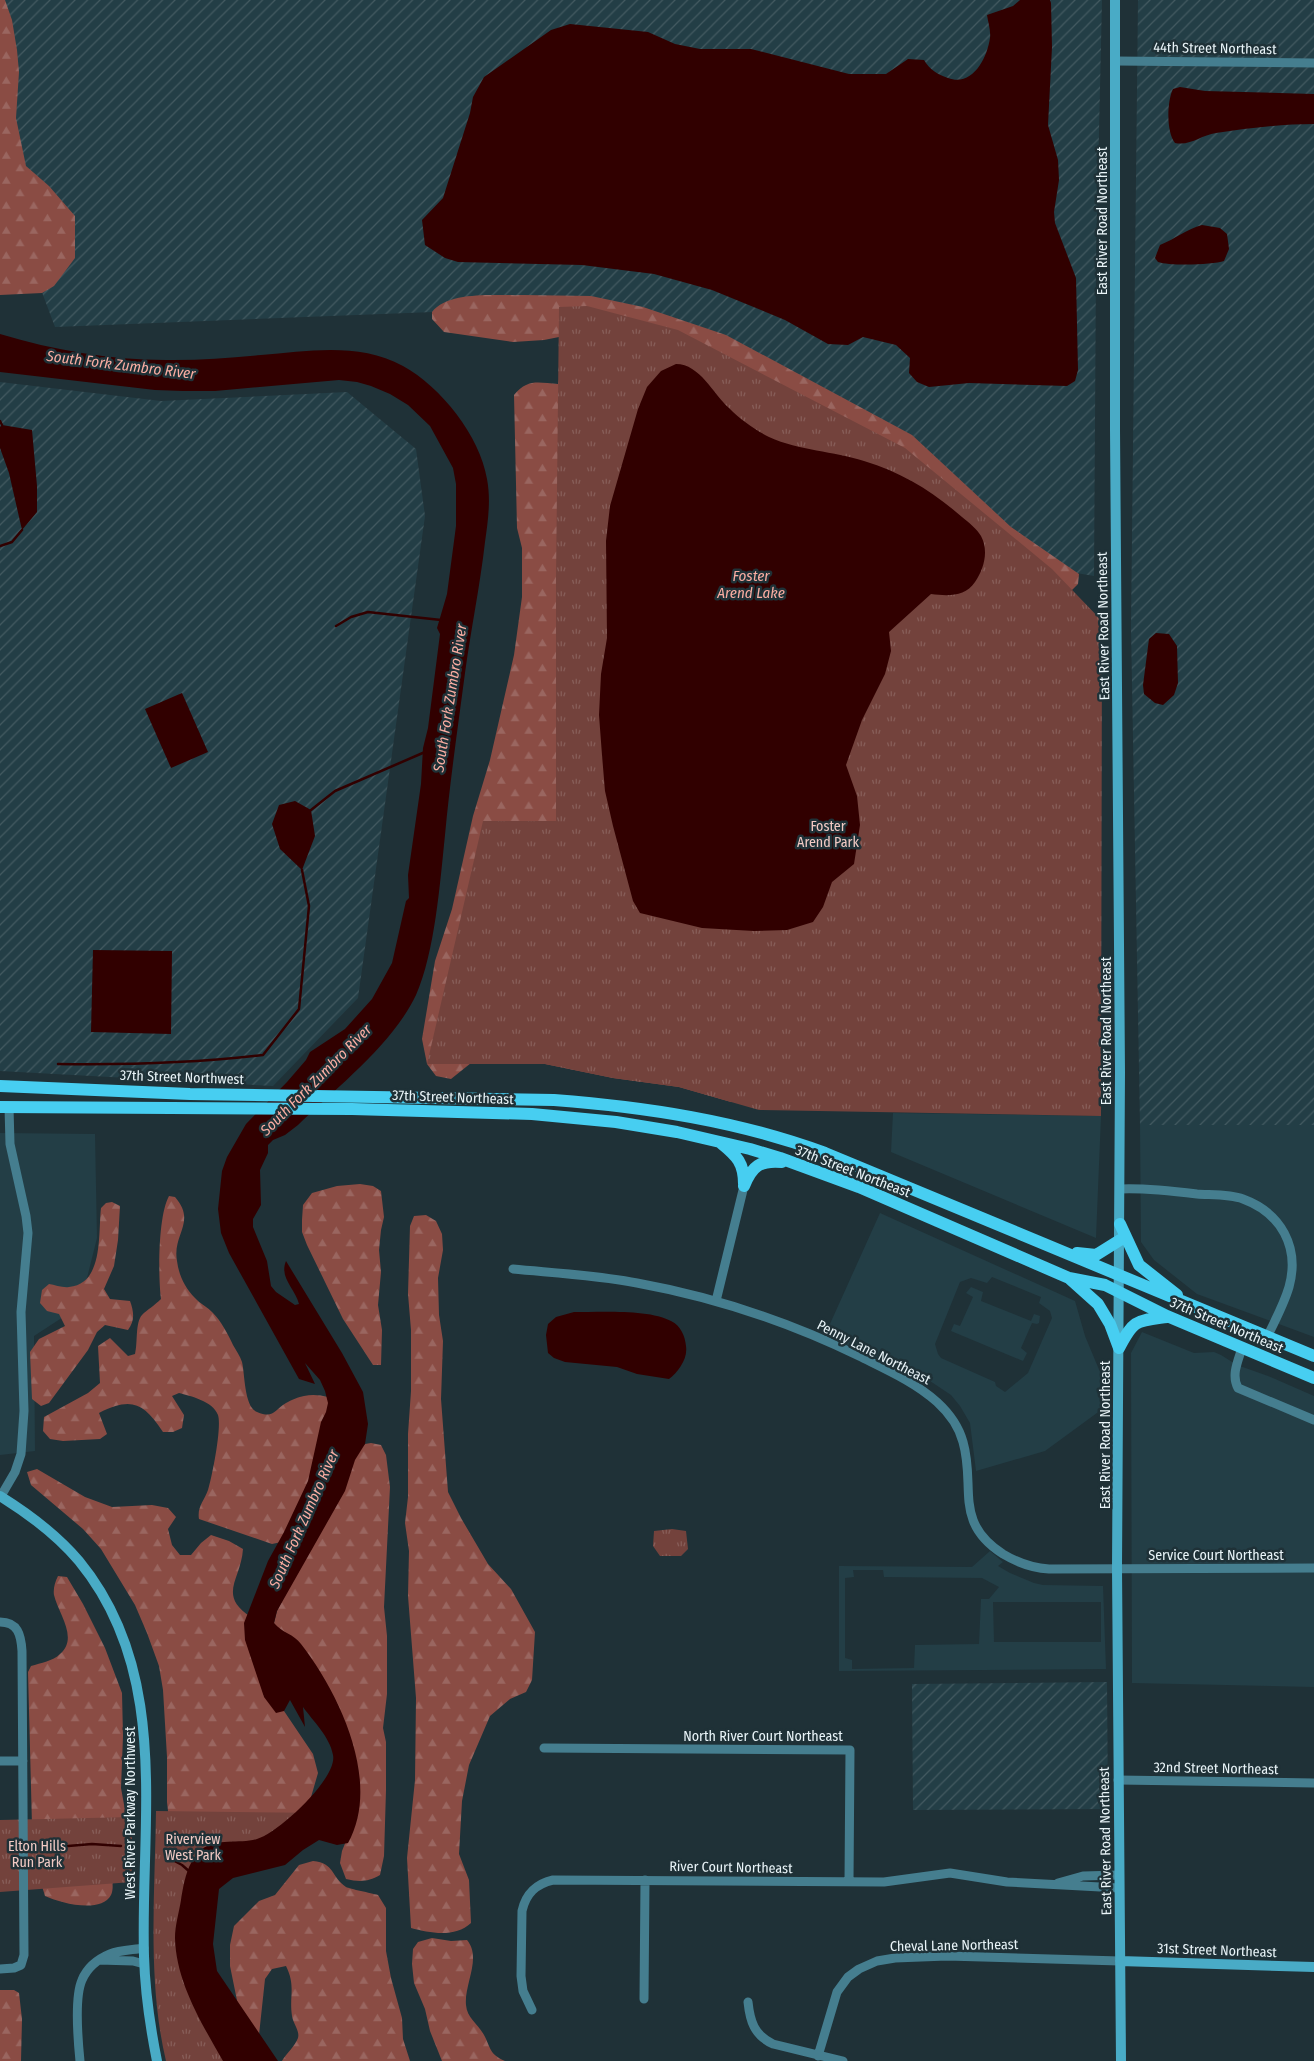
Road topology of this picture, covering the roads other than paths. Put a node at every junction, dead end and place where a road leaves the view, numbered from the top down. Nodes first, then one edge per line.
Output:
1 (1115, 0) edge
2 (1116, 61) junction
3 (1314, 63) edge
4 (0, 1086) edge
5 (362, 1096) joint
6 (4, 1107) edge
7 (352, 1109) joint
8 (719, 1142) junction
9 (815, 1171) junction
10 (744, 1186) junction
11 (1121, 1189) junction
12 (1120, 1224) junction
13 (1120, 1240) junction
14 (1061, 1251) junction
15 (514, 1269) dead end
16 (1119, 1275) junction
17 (1069, 1278) junction
18 (1119, 1293) junction
19 (1182, 1300) junction
20 (716, 1301) junction
21 (1168, 1316) junction
22 (1267, 1336) junction
23 (1119, 1348) junction
24 (1242, 1348) junction
25 (1314, 1356) edge
26 (1314, 1378) edge
27 (1314, 1420) edge
28 (0, 1496) edge
29 (1117, 1568) junction
30 (1314, 1568) edge
31 (0, 1622) edge
32 (544, 1748) dead end
33 (0, 1761) edge
34 (23, 1761) junction
35 (1118, 1780) junction
36 (1314, 1783) edge
37 (1119, 1875) junction
38 (645, 1880) junction
39 (849, 1882) junction
40 (1056, 1884) junction
41 (1119, 1888) junction
42 (144, 1948) junction
43 (99, 1960) junction
44 (1120, 1961) junction
45 (144, 1964) junction
46 (1314, 1967) edge
47 (0, 1969) edge
48 (644, 1999) dead end
49 (748, 2002) dead end
50 (532, 2010) dead end
51 (818, 2056) junction
52 (80, 2061) edge
53 (157, 2061) edge
54 (843, 2061) edge
55 (1121, 2061) edge

1 - 2 street, East River Road Northeast
2 - 3 street, 44th Street Northeast
2 - 11 street, East River Road Northeast
4 - 5 main road, 37th Street Northwest
5 - 14 main road, 37th Street Northeast
6 - 7 main road, 37th Street Northwest
6 - 28 street
7 - 8 main road, 37th Street Northeast
8 - 9 main road, 37th Street Northeast
8 - 10 main road
9 - 10 main road
9 - 17 main road, 37th Street Northeast
10 - 20 street
11 - 12 street, East River Road Northeast
11 - 22 street
12 - 13 street, East River Road Northeast
12 - 19 main road
13 - 14 main road
13 - 16 street, East River Road Northeast
14 - 16 main road, 37th Street Northeast
15 - 20 street, Penny Lane Northeast
16 - 18 street, East River Road Northeast
16 - 19 main road, 37th Street Northeast
17 - 18 main road, 37th Street Northeast
17 - 23 main road
18 - 21 main road, 37th Street Northeast
18 - 23 street, East River Road Northeast
19 - 22 main road, 37th Street Northeast
20 - 29 street, Penny Lane Northeast
21 - 23 main road
21 - 24 main road, 37th Street Northeast
22 - 25 main road, 37th Street Northeast
23 - 29 street, East River Road Northeast
24 - 26 main road, 37th Street Northeast
24 - 27 street
28 - 42 street, West River Parkway Northwest
29 - 30 street, Service Court Northeast
29 - 35 street, East River Road Northeast
31 - 34 street
32 - 39 street, North River Court Northeast
33 - 34 street
34 - 47 street
35 - 36 street, 32nd Street Northeast
35 - 37 street, East River Road Northeast
37 - 40 street, River Court Northeast
37 - 41 street, East River Road Northeast
38 - 39 street, River Court Northeast
38 - 48 street
38 - 50 street, River Court Northeast
39 - 40 street, River Court Northeast
40 - 41 street, River Court Northeast
41 - 44 street, East River Road Northeast
42 - 43 street
42 - 45 street, West River Parkway Northwest
43 - 45 street
43 - 52 street
44 - 46 street, 31st Street Northeast
44 - 51 street, Cheval Lane Northeast
44 - 55 street, East River Road Northeast
45 - 53 street, West River Parkway Northwest
49 - 51 street
51 - 54 street

